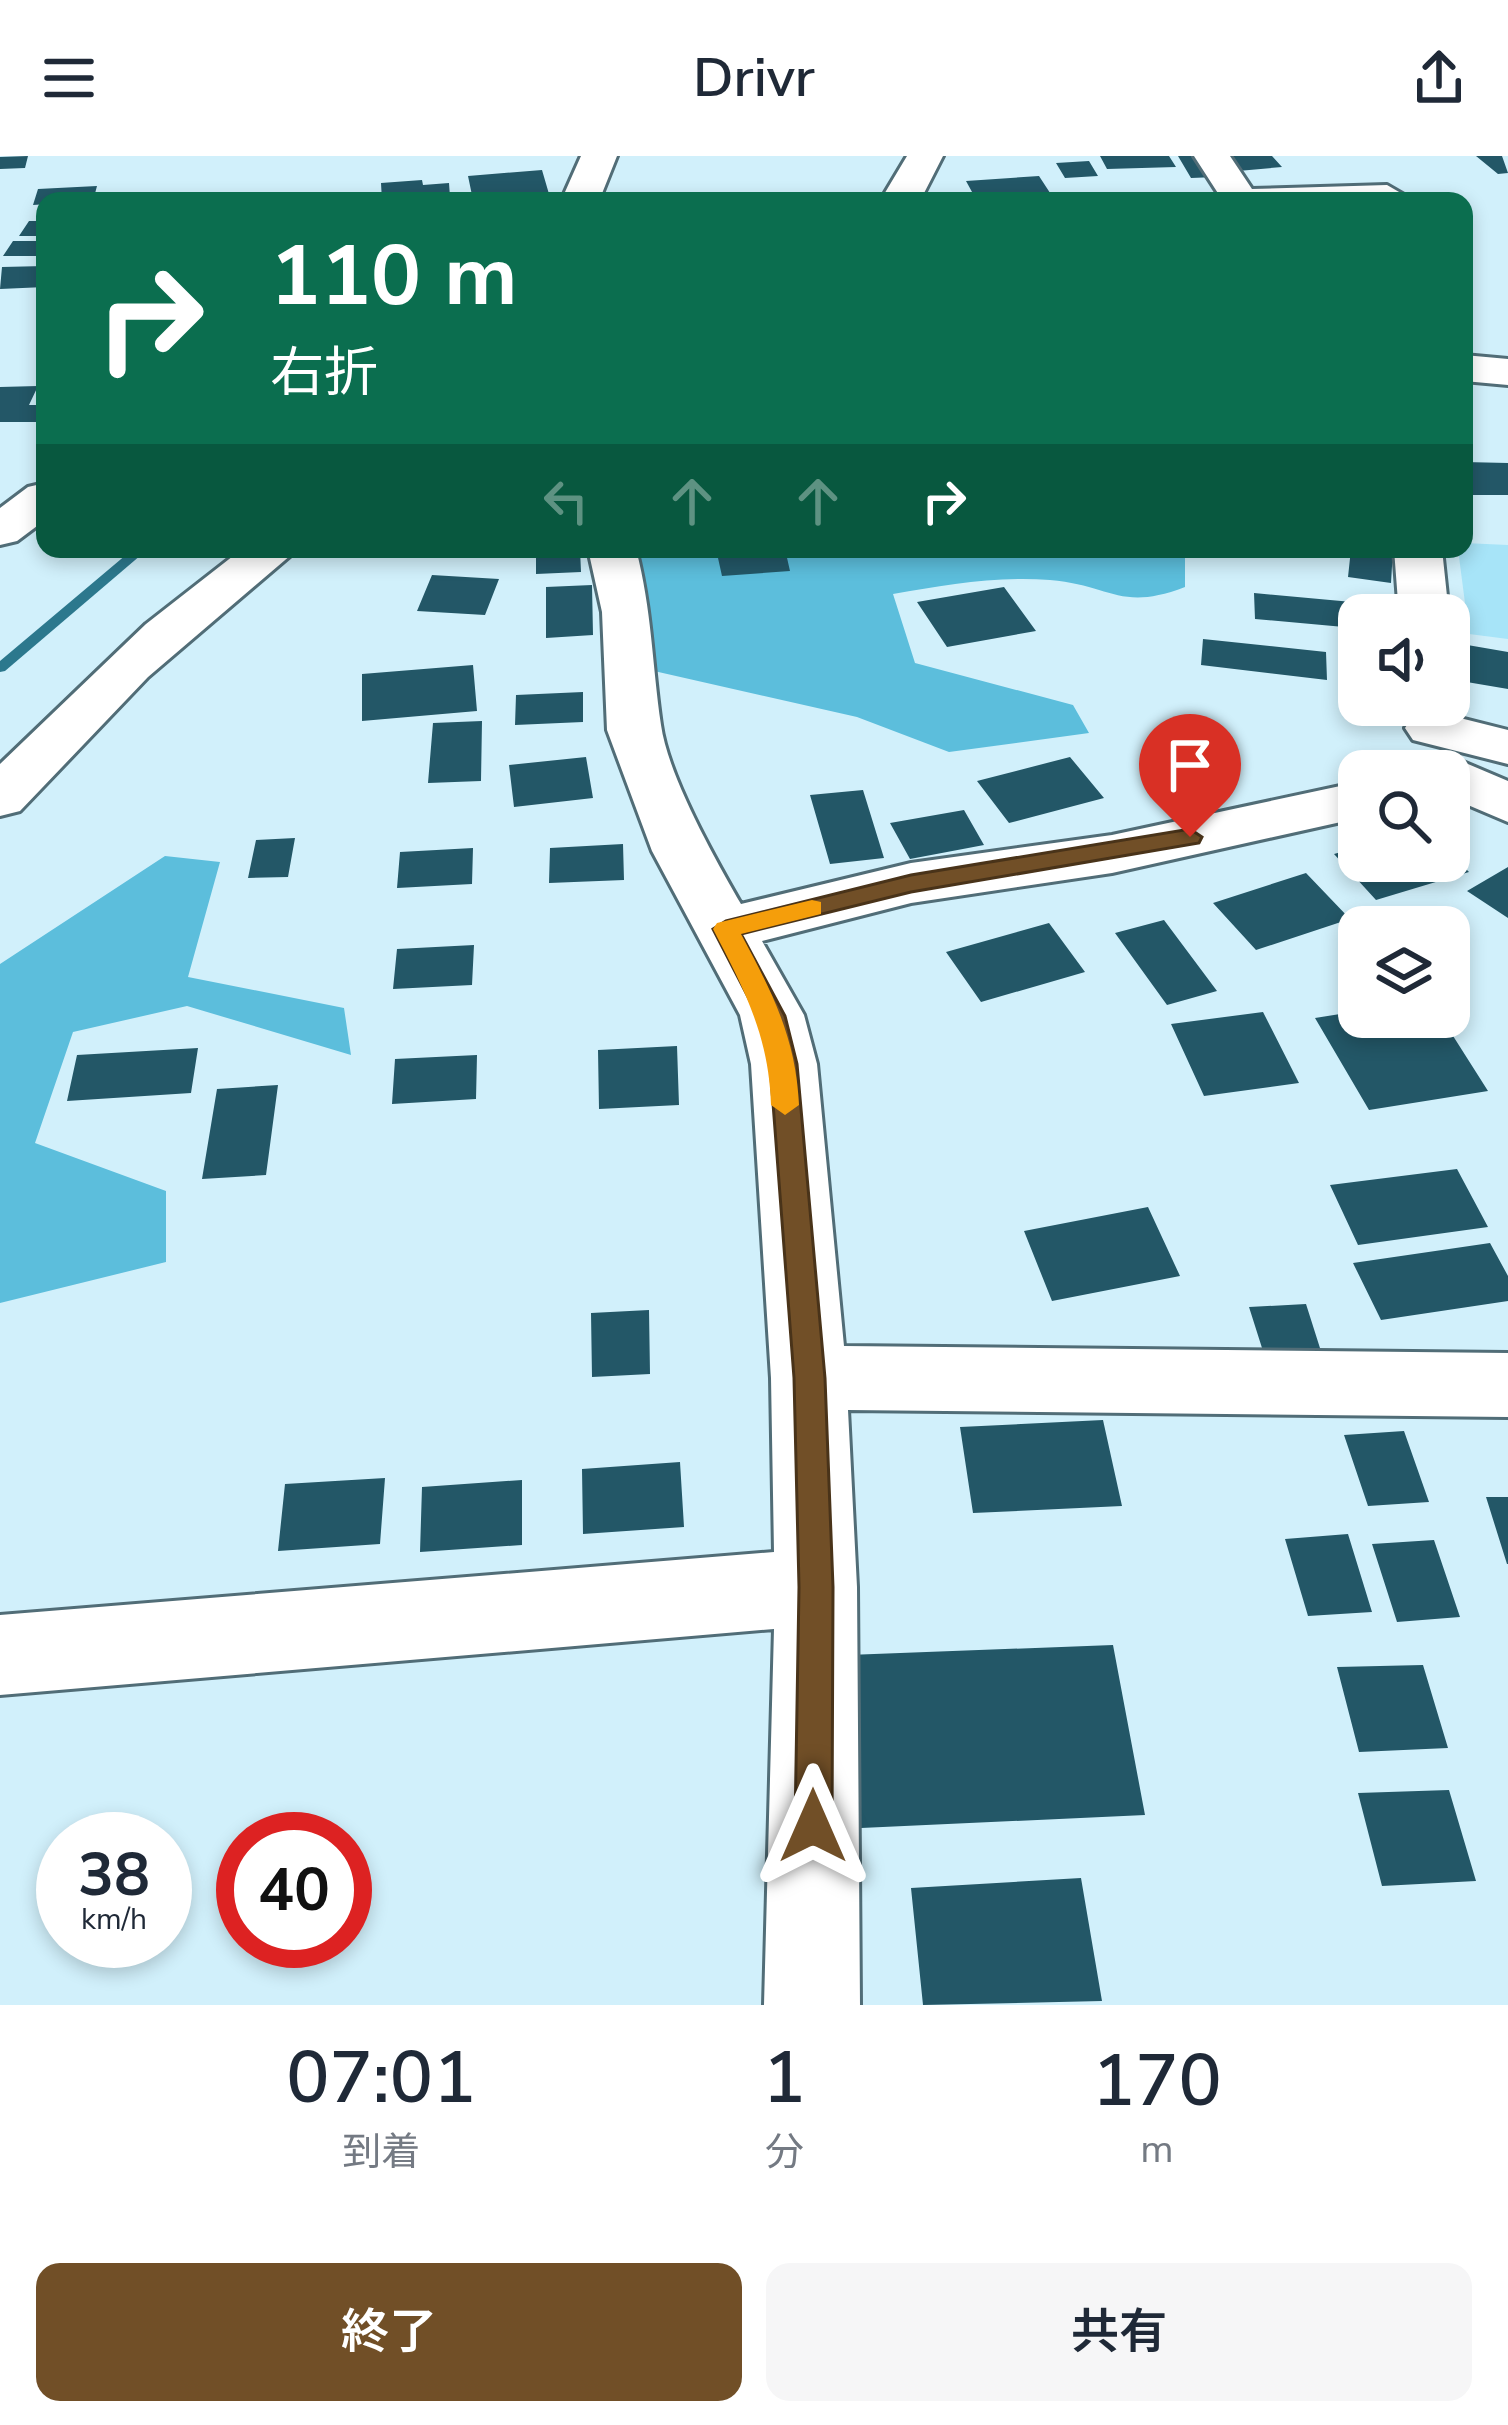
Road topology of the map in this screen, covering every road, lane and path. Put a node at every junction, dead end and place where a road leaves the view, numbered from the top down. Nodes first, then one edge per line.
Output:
1 (599, 156) edge
2 (925, 156) edge
3 (1212, 156) edge
4 (584, 192) edge
5 (904, 192) edge
6 (1236, 192) edge
7 (1473, 369) edge
8 (1508, 372) edge
9 (36, 504) edge
10 (0, 531) edge
11 (261, 558) edge
12 (614, 558) edge
13 (1419, 558) edge
14 (1422, 594) edge
15 (1508, 747) edge
16 (1470, 750) edge
17 (1470, 777) edge
18 (0, 798) edge
19 (1508, 804) edge
20 (1338, 805) edge
21 (726, 929) junction
22 (809, 1378) junction
23 (1508, 1385) edge
24 (816, 1587) junction
25 (0, 1655) edge
26 (812, 2005) edge

1 - 4 street
2 - 5 street
3 - 6 street
7 - 8 street
9 - 10 street
11 - 18 street
12 - 21 street
13 - 14 street
15 - 16 street
17 - 19 street
20 - 21 street
21 - 22 street
22 - 23 street
22 - 24 street
24 - 25 street
24 - 26 street

